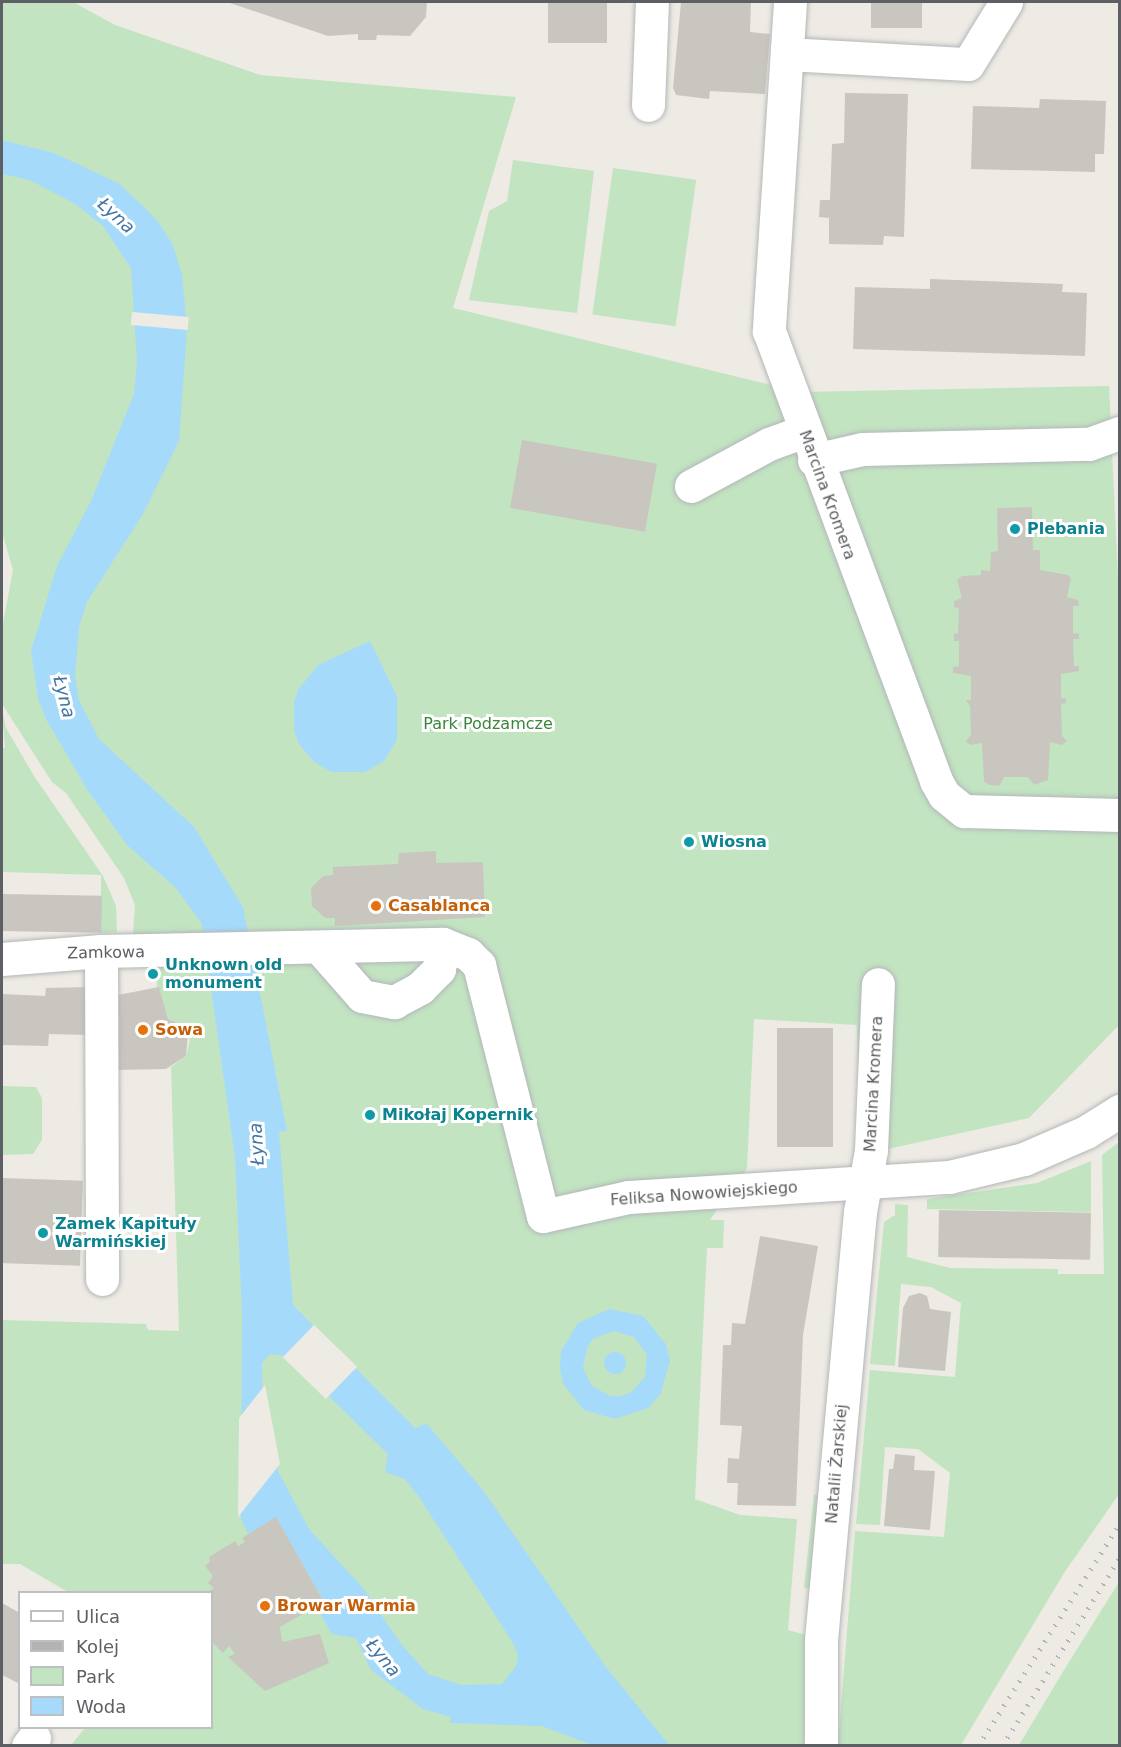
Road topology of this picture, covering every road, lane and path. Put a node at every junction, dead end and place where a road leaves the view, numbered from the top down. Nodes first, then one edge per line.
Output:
1 (652, 2) edge
2 (790, 2) edge
3 (1006, 2) edge
4 (787, 54) junction
5 (648, 105) dead end
6 (1119, 433) edge
7 (809, 445) junction
8 (691, 486) dead end
9 (1119, 815) edge
10 (443, 944) junction
11 (306, 948) junction
12 (101, 951) junction
13 (2, 959) edge
14 (878, 984) dead end
15 (1119, 1111) edge
16 (866, 1183) junction
17 (543, 1216) joint
18 (102, 1279) dead end
19 (821, 1746) edge

1 - 5 street
2 - 4 street, Marcina Kromera
3 - 4 street
4 - 7 street, Marcina Kromera
6 - 7 street
7 - 8 street
7 - 9 street, Marcina Kromera
10 - 11 street, Zamkowa
10 - 11 street
10 - 17 street, Zamkowa
11 - 12 street, Zamkowa
12 - 13 street, Zamkowa
12 - 18 street
14 - 16 street, Marcina Kromera
15 - 16 street, Feliksa Nowowiejskiego
16 - 17 street, Feliksa Nowowiejskiego
16 - 19 street, Natalii Żarskiej

